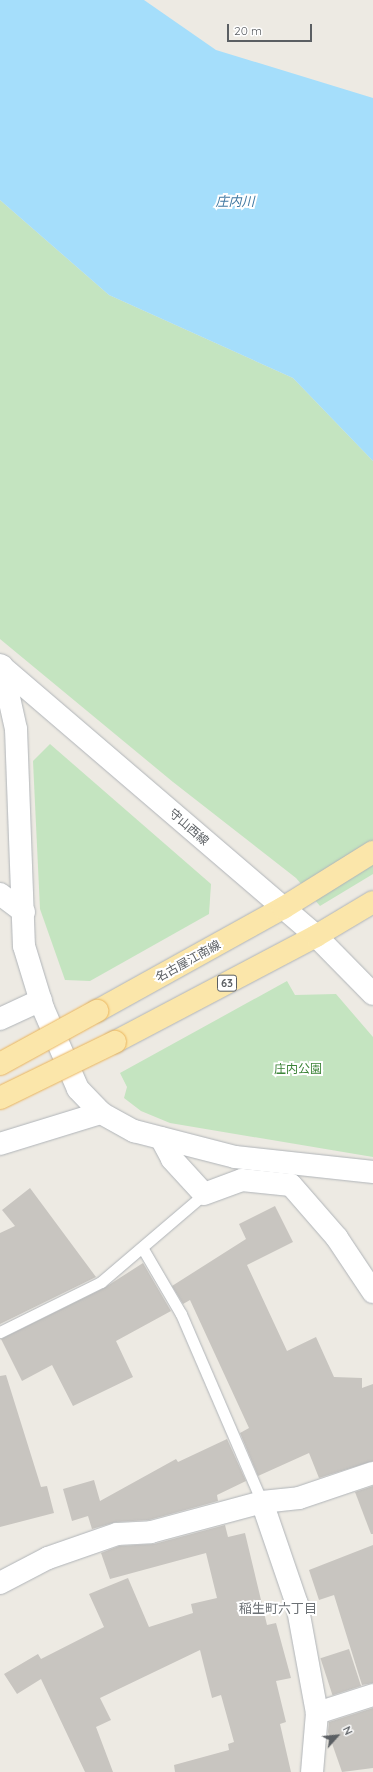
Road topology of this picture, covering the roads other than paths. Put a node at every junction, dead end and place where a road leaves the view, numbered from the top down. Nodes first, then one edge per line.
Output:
1 (1, 666) edge
2 (373, 852) edge
3 (0, 894) edge
4 (373, 902) edge
5 (283, 908) junction
6 (24, 912) junction
7 (316, 936) junction
8 (373, 994) edge
9 (41, 1000) junction
10 (0, 1019) edge
11 (0, 1064) edge
12 (0, 1098) edge
13 (101, 1113) junction
14 (161, 1138) junction
15 (0, 1144) edge
16 (373, 1172) edge
17 (204, 1194) junction
18 (143, 1249) junction
19 (373, 1292) edge
20 (0, 1332) edge
21 (373, 1473) edge
22 (262, 1502) junction
23 (2, 1578) edge
24 (373, 1695) edge
25 (317, 1713) junction
26 (312, 1772) edge

1 - 5 street, 守山西線
1 - 6 street
2 - 5 main road, 名古屋江南線
3 - 6 street
4 - 7 main road, 63
5 - 7 street, 守山西線
5 - 11 main road, 名古屋江南線, bridge
6 - 9 street
7 - 8 street, 守山西線
7 - 12 main road, 63, bridge
9 - 10 street
9 - 13 street
13 - 14 street
13 - 15 street
14 - 16 street
14 - 17 street
17 - 18 lane
17 - 19 street
18 - 20 lane
18 - 22 lane
21 - 22 street
22 - 23 street
22 - 25 street
24 - 25 street
25 - 26 street

